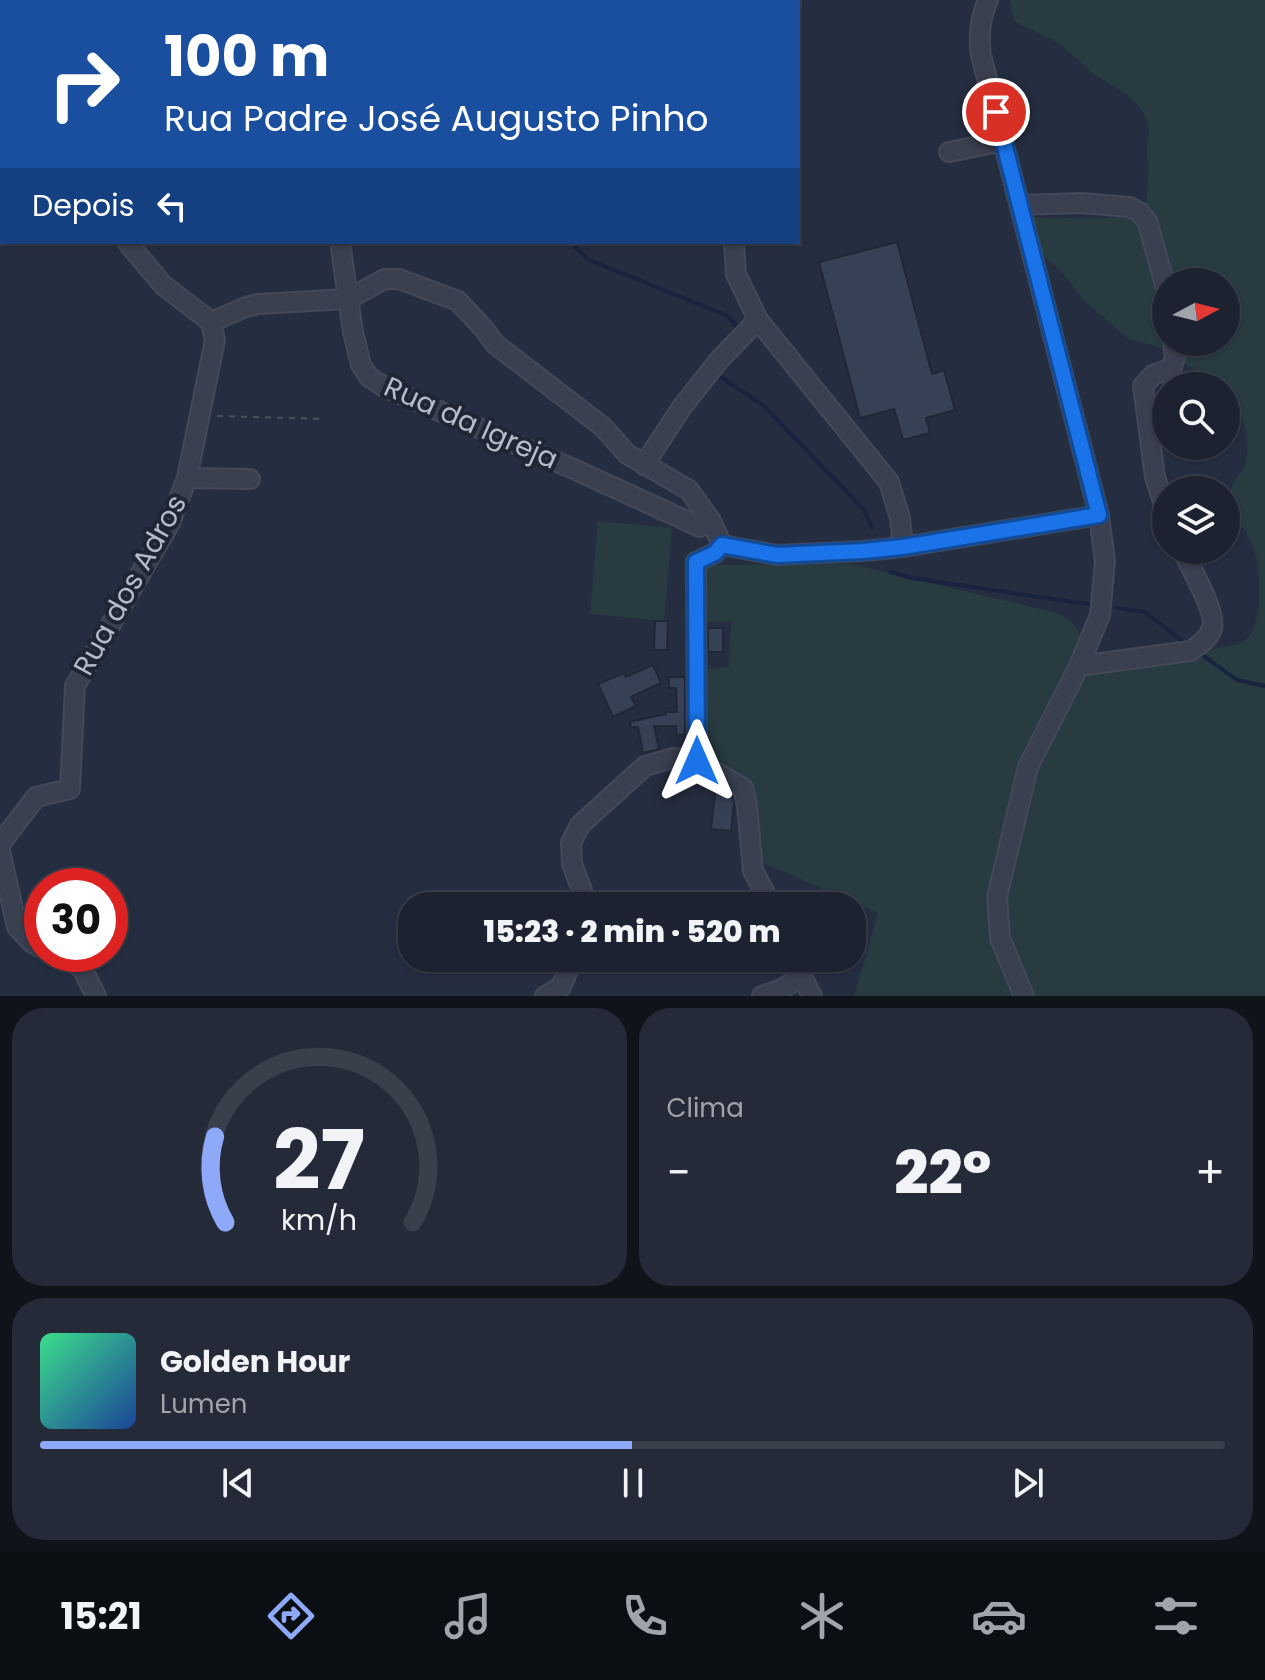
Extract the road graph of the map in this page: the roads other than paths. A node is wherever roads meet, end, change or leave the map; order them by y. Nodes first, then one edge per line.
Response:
1 (988, 0) edge
2 (1003, 141) junction
3 (949, 152) dead end
4 (1020, 205) junction
5 (129, 244) edge
6 (340, 244) edge
7 (734, 244) edge
8 (1160, 268) edge
9 (348, 299) junction
10 (758, 320) junction
11 (211, 322) junction
12 (1175, 356) edge
13 (644, 465) junction
14 (1155, 476) edge
15 (187, 478) junction
16 (250, 479) dead end
17 (1099, 515) junction
18 (700, 527) dead end
19 (722, 545) junction
20 (903, 547) junction
21 (1189, 564) edge
22 (1079, 666) junction
23 (697, 761) junction
24 (0, 847) edge
25 (582, 892) edge
26 (764, 892) edge
27 (24, 934) edge
28 (84, 972) edge
29 (567, 972) edge
30 (796, 972) edge
31 (800, 972) edge
32 (96, 996) edge
33 (545, 996) edge
34 (762, 996) edge
35 (812, 996) edge
36 (1024, 996) edge

1 - 2 street
2 - 3 street
2 - 4 street
4 - 8 street
4 - 17 street
5 - 11 street
6 - 9 street, Rua da Igreja
7 - 10 street
9 - 11 street
9 - 13 street
9 - 18 street, Rua da Igreja
10 - 13 street
10 - 20 street
11 - 15 street, Rua dos Adros
12 - 14 street
13 - 19 street
15 - 16 street
15 - 24 street, Rua dos Adros
17 - 20 street
17 - 22 street
19 - 20 street
19 - 23 street
21 - 22 street
22 - 36 street
23 - 25 street
23 - 26 street
24 - 27 street
28 - 32 street
29 - 33 street
30 - 34 street
31 - 35 street

